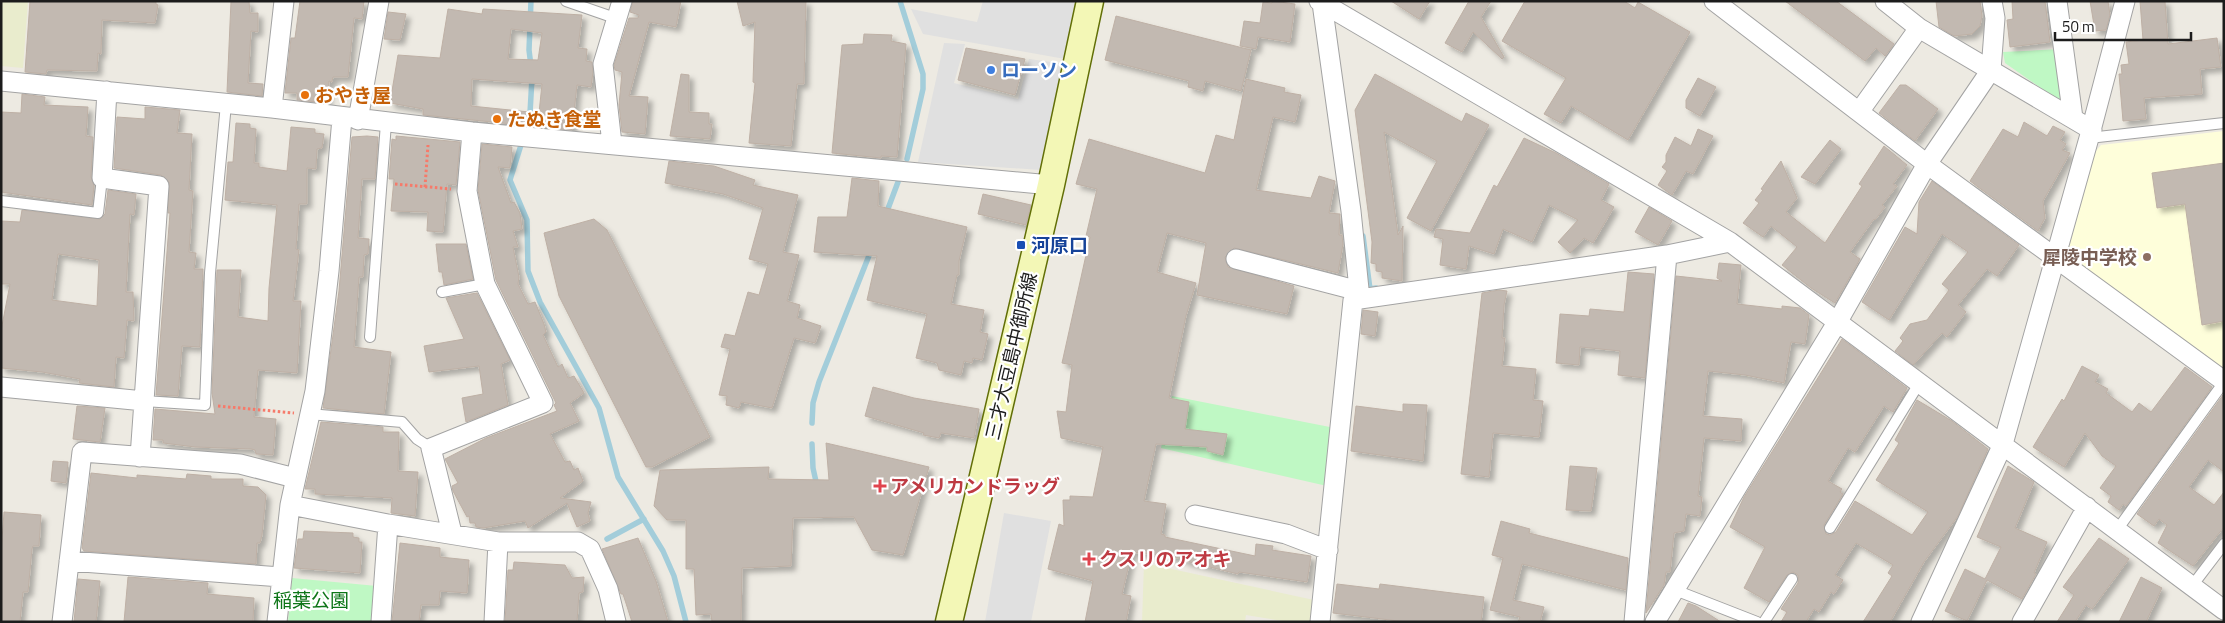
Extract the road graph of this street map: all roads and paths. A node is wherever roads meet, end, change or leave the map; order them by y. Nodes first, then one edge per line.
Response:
1 (284, 1) edge
2 (379, 1) edge
3 (566, 1) edge
4 (1090, 1) edge
5 (1715, 1) edge
6 (1884, 1) edge
7 (1992, 1) edge
8 (2057, 1) edge
9 (2125, 1) edge
10 (1320, 2) edge
11 (619, 9) edge
12 (1919, 28) junction
13 (1991, 70) junction
14 (1, 80) edge
15 (107, 91) junction
16 (226, 104) junction
17 (272, 108) junction
18 (1860, 112) junction
19 (2073, 118) junction
20 (350, 119) junction
21 (2224, 123) edge
22 (386, 124) junction
23 (429, 128) junction
24 (472, 132) junction
25 (2091, 134) junction
26 (612, 144) junction
27 (1927, 164) junction
28 (102, 178) junction
29 (382, 183) junction
30 (1051, 185) junction
31 (425, 187) junction
32 (467, 191) junction
33 (1, 201) edge
34 (1730, 242) junction
35 (1667, 255) junction
36 (1236, 259) dead end
37 (2055, 259) junction
38 (485, 284) junction
39 (442, 292) dead end
40 (1360, 295) junction
41 (1838, 321) junction
42 (370, 337) dead end
43 (1920, 382) junction
44 (2224, 382) edge
45 (1, 387) edge
46 (144, 401) junction
47 (205, 405) junction
48 (309, 414) junction
49 (2003, 444) junction
50 (431, 448) junction
51 (140, 457) junction
52 (295, 478) junction
53 (290, 505) junction
54 (2087, 507) junction
55 (1195, 516) dead end
56 (388, 524) junction
57 (1830, 528) dead end
58 (2117, 530) junction
59 (452, 533) junction
60 (498, 542) junction
61 (2224, 544) edge
62 (1328, 550) junction
63 (69, 562) junction
64 (280, 578) junction
65 (1792, 579) dead end
66 (2192, 586) junction
67 (1675, 590) junction
68 (2224, 610) edge
69 (62, 622) edge
70 (277, 622) edge
71 (381, 622) edge
72 (494, 622) edge
73 (616, 622) edge
74 (949, 622) edge
75 (1320, 622) edge
76 (1634, 622) edge
77 (1655, 622) edge
78 (1757, 622) edge
79 (1764, 622) edge
80 (1921, 622) edge
81 (2022, 622) edge

1 - 17 street
2 - 20 street
3 - 11 lane
4 - 30 main road, 三才大豆島中御所線
5 - 18 street
6 - 12 street
7 - 13 street
8 - 19 street
9 - 25 street
10 - 34 street
10 - 40 street
11 - 26 street
12 - 13 street
12 - 18 street
13 - 19 street
13 - 27 street
14 - 15 street
15 - 16 street
15 - 28 street
16 - 17 street
16 - 47 lane
17 - 20 street
18 - 27 street
19 - 25 street
20 - 22 street
20 - 48 street
21 - 25 lane
22 - 23 street
22 - 29 lane
23 - 24 street
23 - 31 path
24 - 26 street
24 - 32 street
25 - 37 street
26 - 30 street
27 - 37 street
27 - 41 street
28 - 33 lane
28 - 46 street
29 - 31 path
29 - 42 lane
30 - 74 main road, 三才大豆島中御所線
31 - 32 path
32 - 38 street
34 - 35 street
34 - 41 street
35 - 40 street
35 - 76 street
36 - 40 street
37 - 44 street
37 - 49 street
38 - 39 lane
38 - 50 street
40 - 62 street
41 - 43 street
41 - 67 street
43 - 49 street
43 - 57 lane
44 - 58 lane
45 - 46 street
46 - 47 lane
46 - 51 street
47 - 48 path
48 - 50 lane
48 - 52 street
49 - 54 street
49 - 80 street
50 - 59 street
51 - 52 street
51 - 63 street
52 - 53 street
53 - 56 street
53 - 64 street
54 - 58 street
54 - 81 street
55 - 62 street
56 - 59 street
56 - 71 street
58 - 66 street
59 - 60 street
60 - 72 street
60 - 73 street
61 - 66 lane
62 - 75 street
63 - 64 street
63 - 69 street
64 - 70 street
65 - 79 lane
66 - 68 street
67 - 77 street
67 - 78 lane

